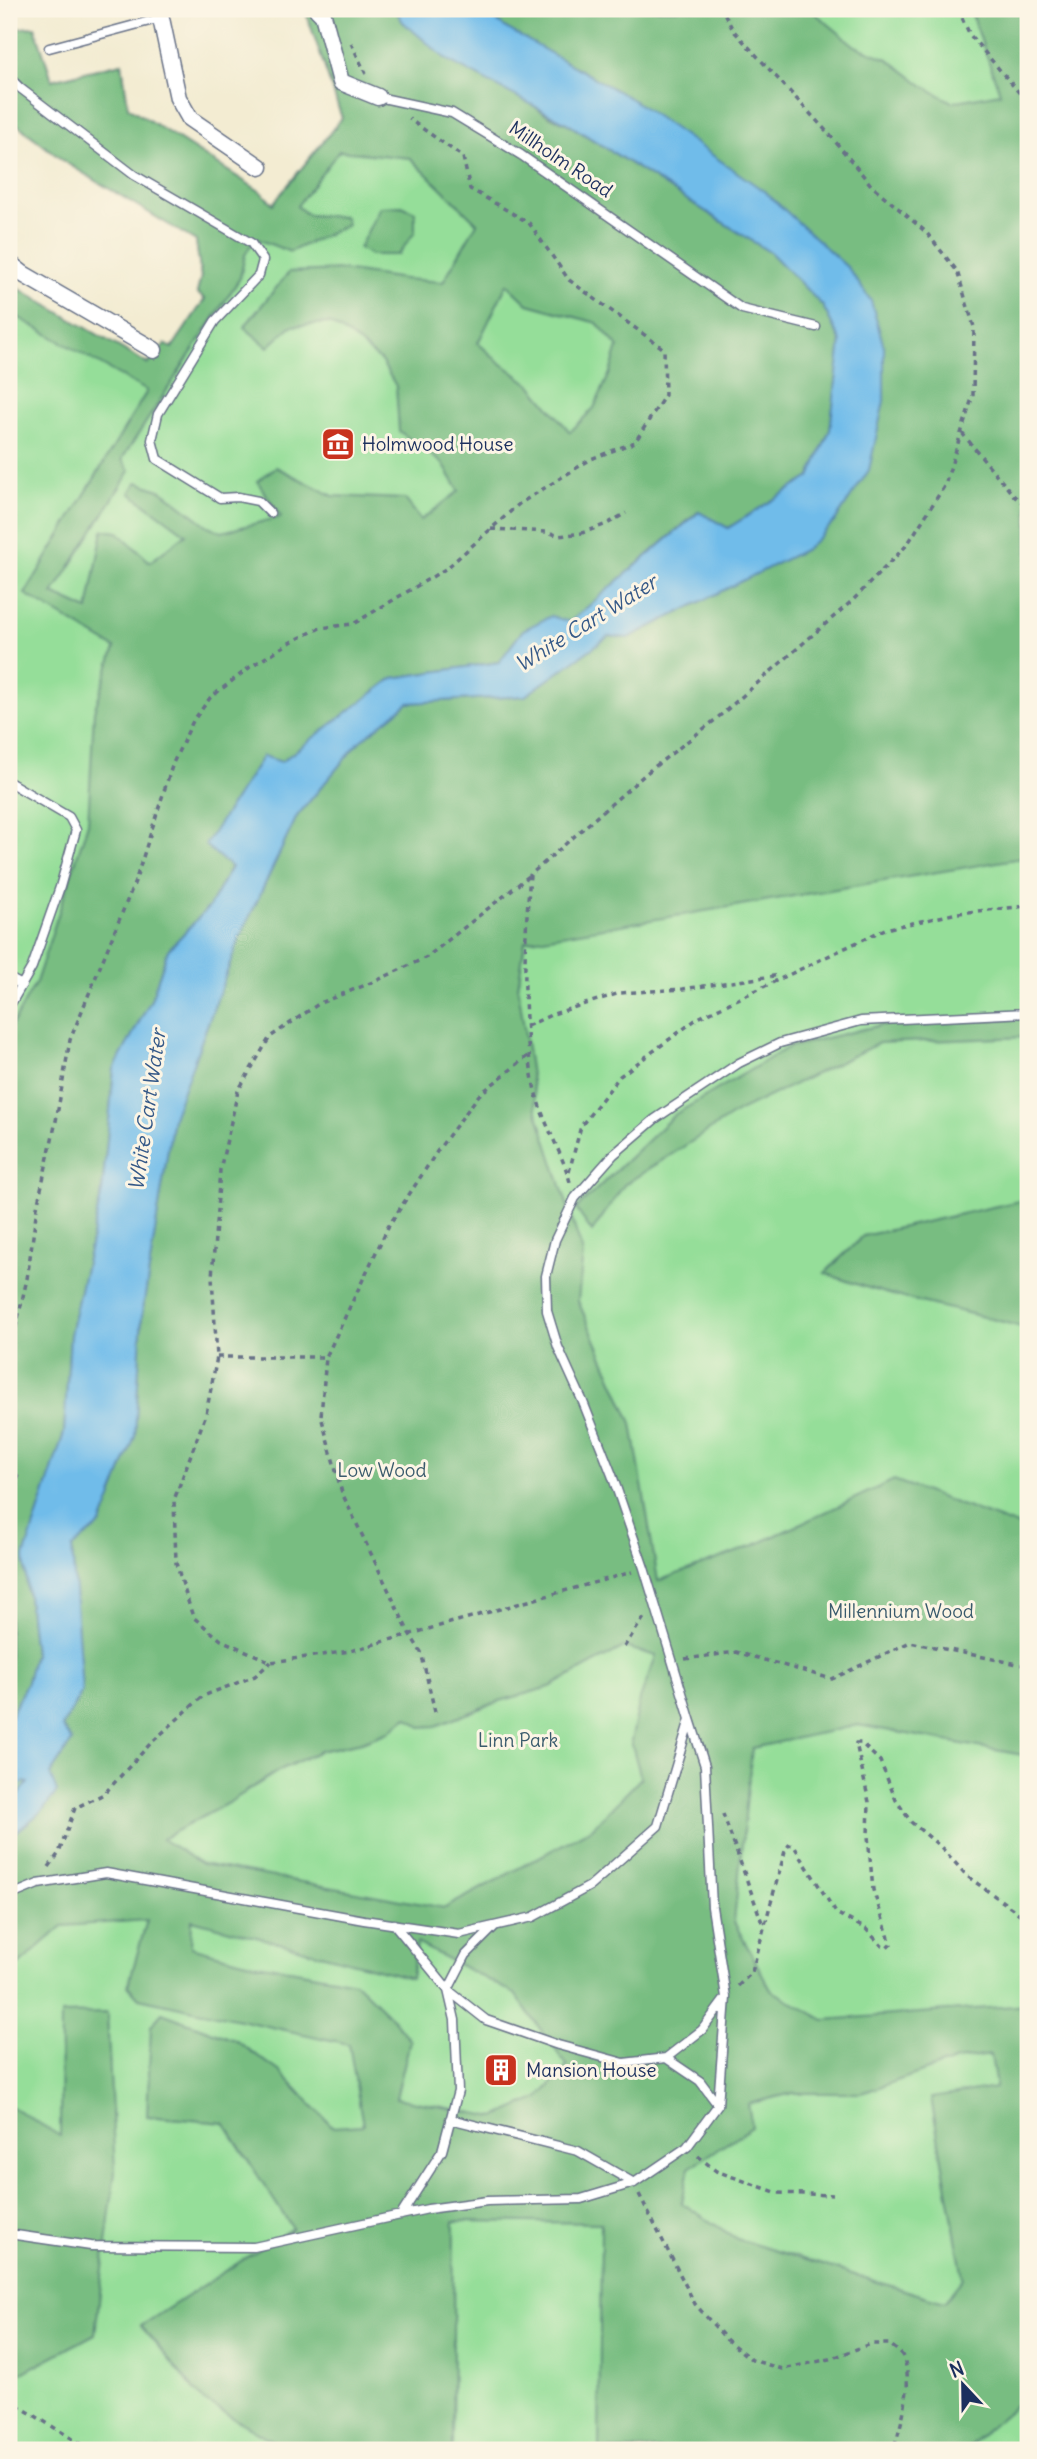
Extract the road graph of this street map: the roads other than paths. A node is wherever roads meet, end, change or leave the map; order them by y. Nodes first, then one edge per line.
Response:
1 (317, 9) edge
2 (160, 13) edge
3 (48, 48) dead end
4 (9, 76) edge
5 (378, 97) joint
6 (260, 167) dead end
7 (9, 263) edge
8 (817, 327) dead end
9 (154, 351) dead end
10 (270, 513) dead end
11 (9, 782) edge
12 (9, 978) edge
13 (22, 985) junction
14 (9, 1007) edge
15 (1028, 1013) edge
16 (690, 1719) junction
17 (9, 1896) edge
18 (394, 1924) junction
19 (495, 1926) junction
20 (449, 1990) junction
21 (726, 1997) junction
22 (666, 2058) junction
23 (718, 2105) junction
24 (450, 2119) junction
25 (634, 2183) junction
26 (401, 2215) junction
27 (9, 2234) edge

1 - 5 street, Millholm Road
2 - 3 lane
2 - 6 street
4 - 10 lane
5 - 8 lane, Millholm Road
7 - 9 street
11 - 13 lane
12 - 13 lane
13 - 14 lane
15 - 16 lane
16 - 19 lane
16 - 21 lane
17 - 18 lane
18 - 19 lane
18 - 20 lane
19 - 20 lane
20 - 22 lane
20 - 24 lane
21 - 22 lane
21 - 23 lane
22 - 23 lane
23 - 25 lane
24 - 25 lane
24 - 26 lane
25 - 26 lane
26 - 27 lane

